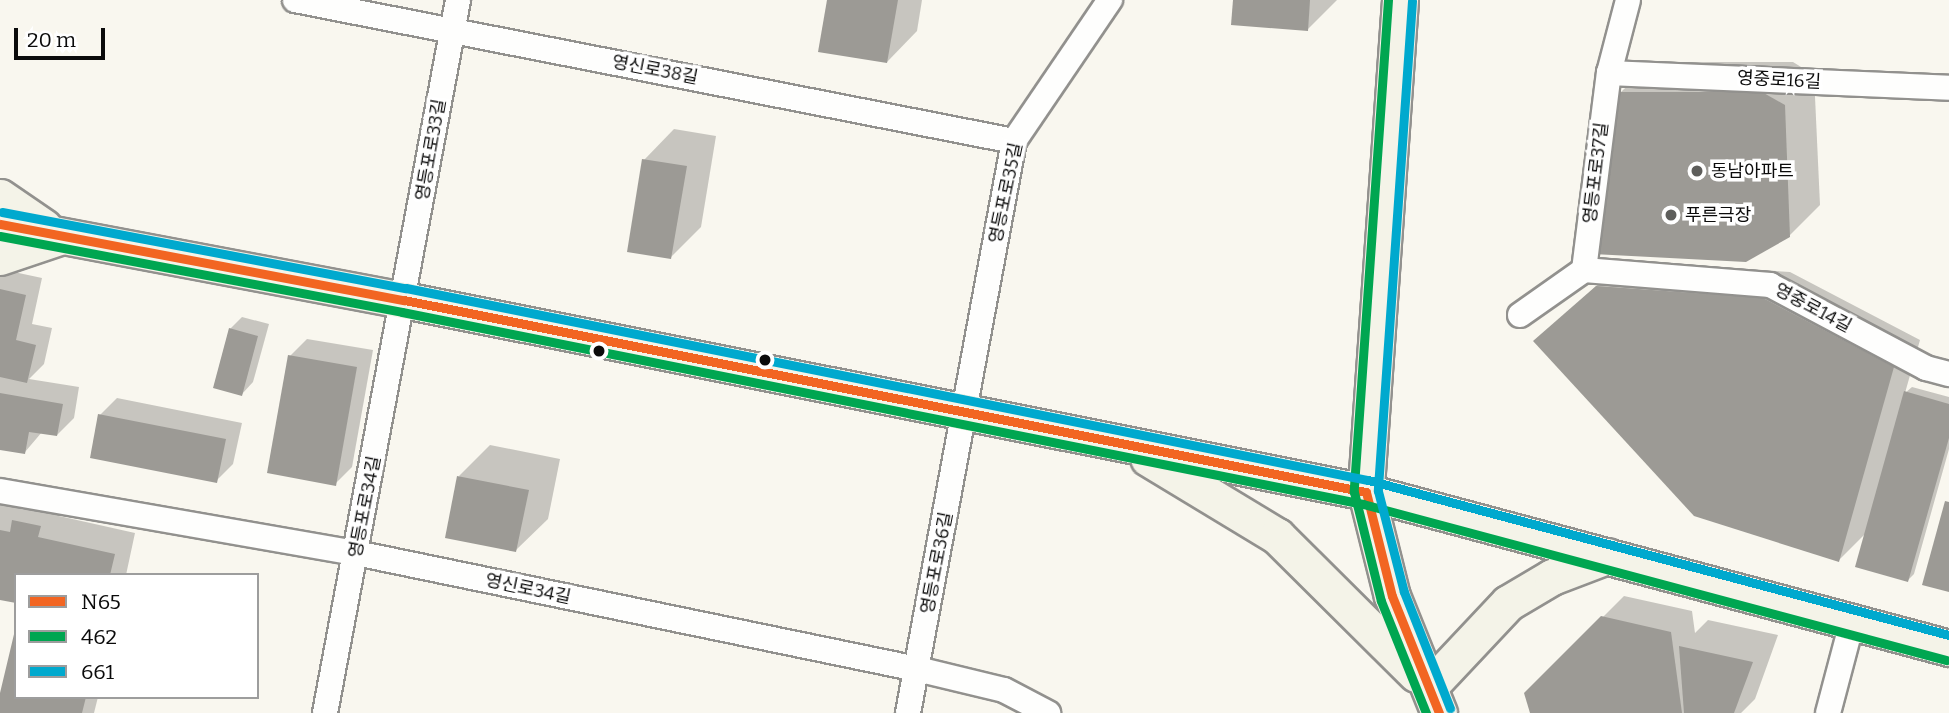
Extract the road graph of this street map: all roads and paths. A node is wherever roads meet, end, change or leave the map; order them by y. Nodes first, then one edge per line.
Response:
1 (295, 0) edge
2 (458, 0) edge
3 (1110, 0) edge
4 (1400, 0) edge
5 (1628, 0) edge
6 (453, 30) junction
7 (1609, 73) junction
8 (1949, 88) edge
9 (1014, 141) junction
10 (0, 197) edge
11 (0, 224) edge
12 (59, 237) junction
13 (0, 257) edge
14 (1584, 270) junction
15 (404, 300) junction
16 (1520, 315) dead end
17 (1949, 374) edge
18 (965, 412) junction
19 (1130, 446) junction
20 (0, 491) edge
21 (1366, 492) junction
22 (356, 553) junction
23 (1607, 556) junction
24 (1852, 622) junction
25 (1949, 648) edge
26 (917, 669) junction
27 (1434, 700) edge
28 (325, 713) edge
29 (908, 713) edge
30 (1048, 713) edge
31 (1828, 713) edge

1 - 6 street, 영신로38길
2 - 6 street, 영등포로33길
3 - 9 street, 영등포로35길
4 - 21 main road
5 - 7 street, 영등포로37길
6 - 9 street, 영신로38길
6 - 15 street, 영등포로33길
7 - 8 street, 영중로16길
7 - 14 street, 영등포로37길
9 - 18 street, 영등포로35길
10 - 12 main road
11 - 12 main road
12 - 13 main road
12 - 15 main road
14 - 16 street
14 - 17 street, 영중로14길
15 - 18 main road
15 - 22 street, 영등포로34길
18 - 19 main road
18 - 26 street, 영등포로36길
19 - 21 main road
19 - 27 main road
20 - 22 street, 영신로34길
21 - 23 main road
21 - 27 main road
22 - 26 street, 영신로34길
22 - 28 street, 영등포로34길
23 - 24 main road
23 - 27 main road
24 - 25 main road
24 - 31 street
26 - 29 street, 영등포로36길
26 - 30 street, 영신로34길

